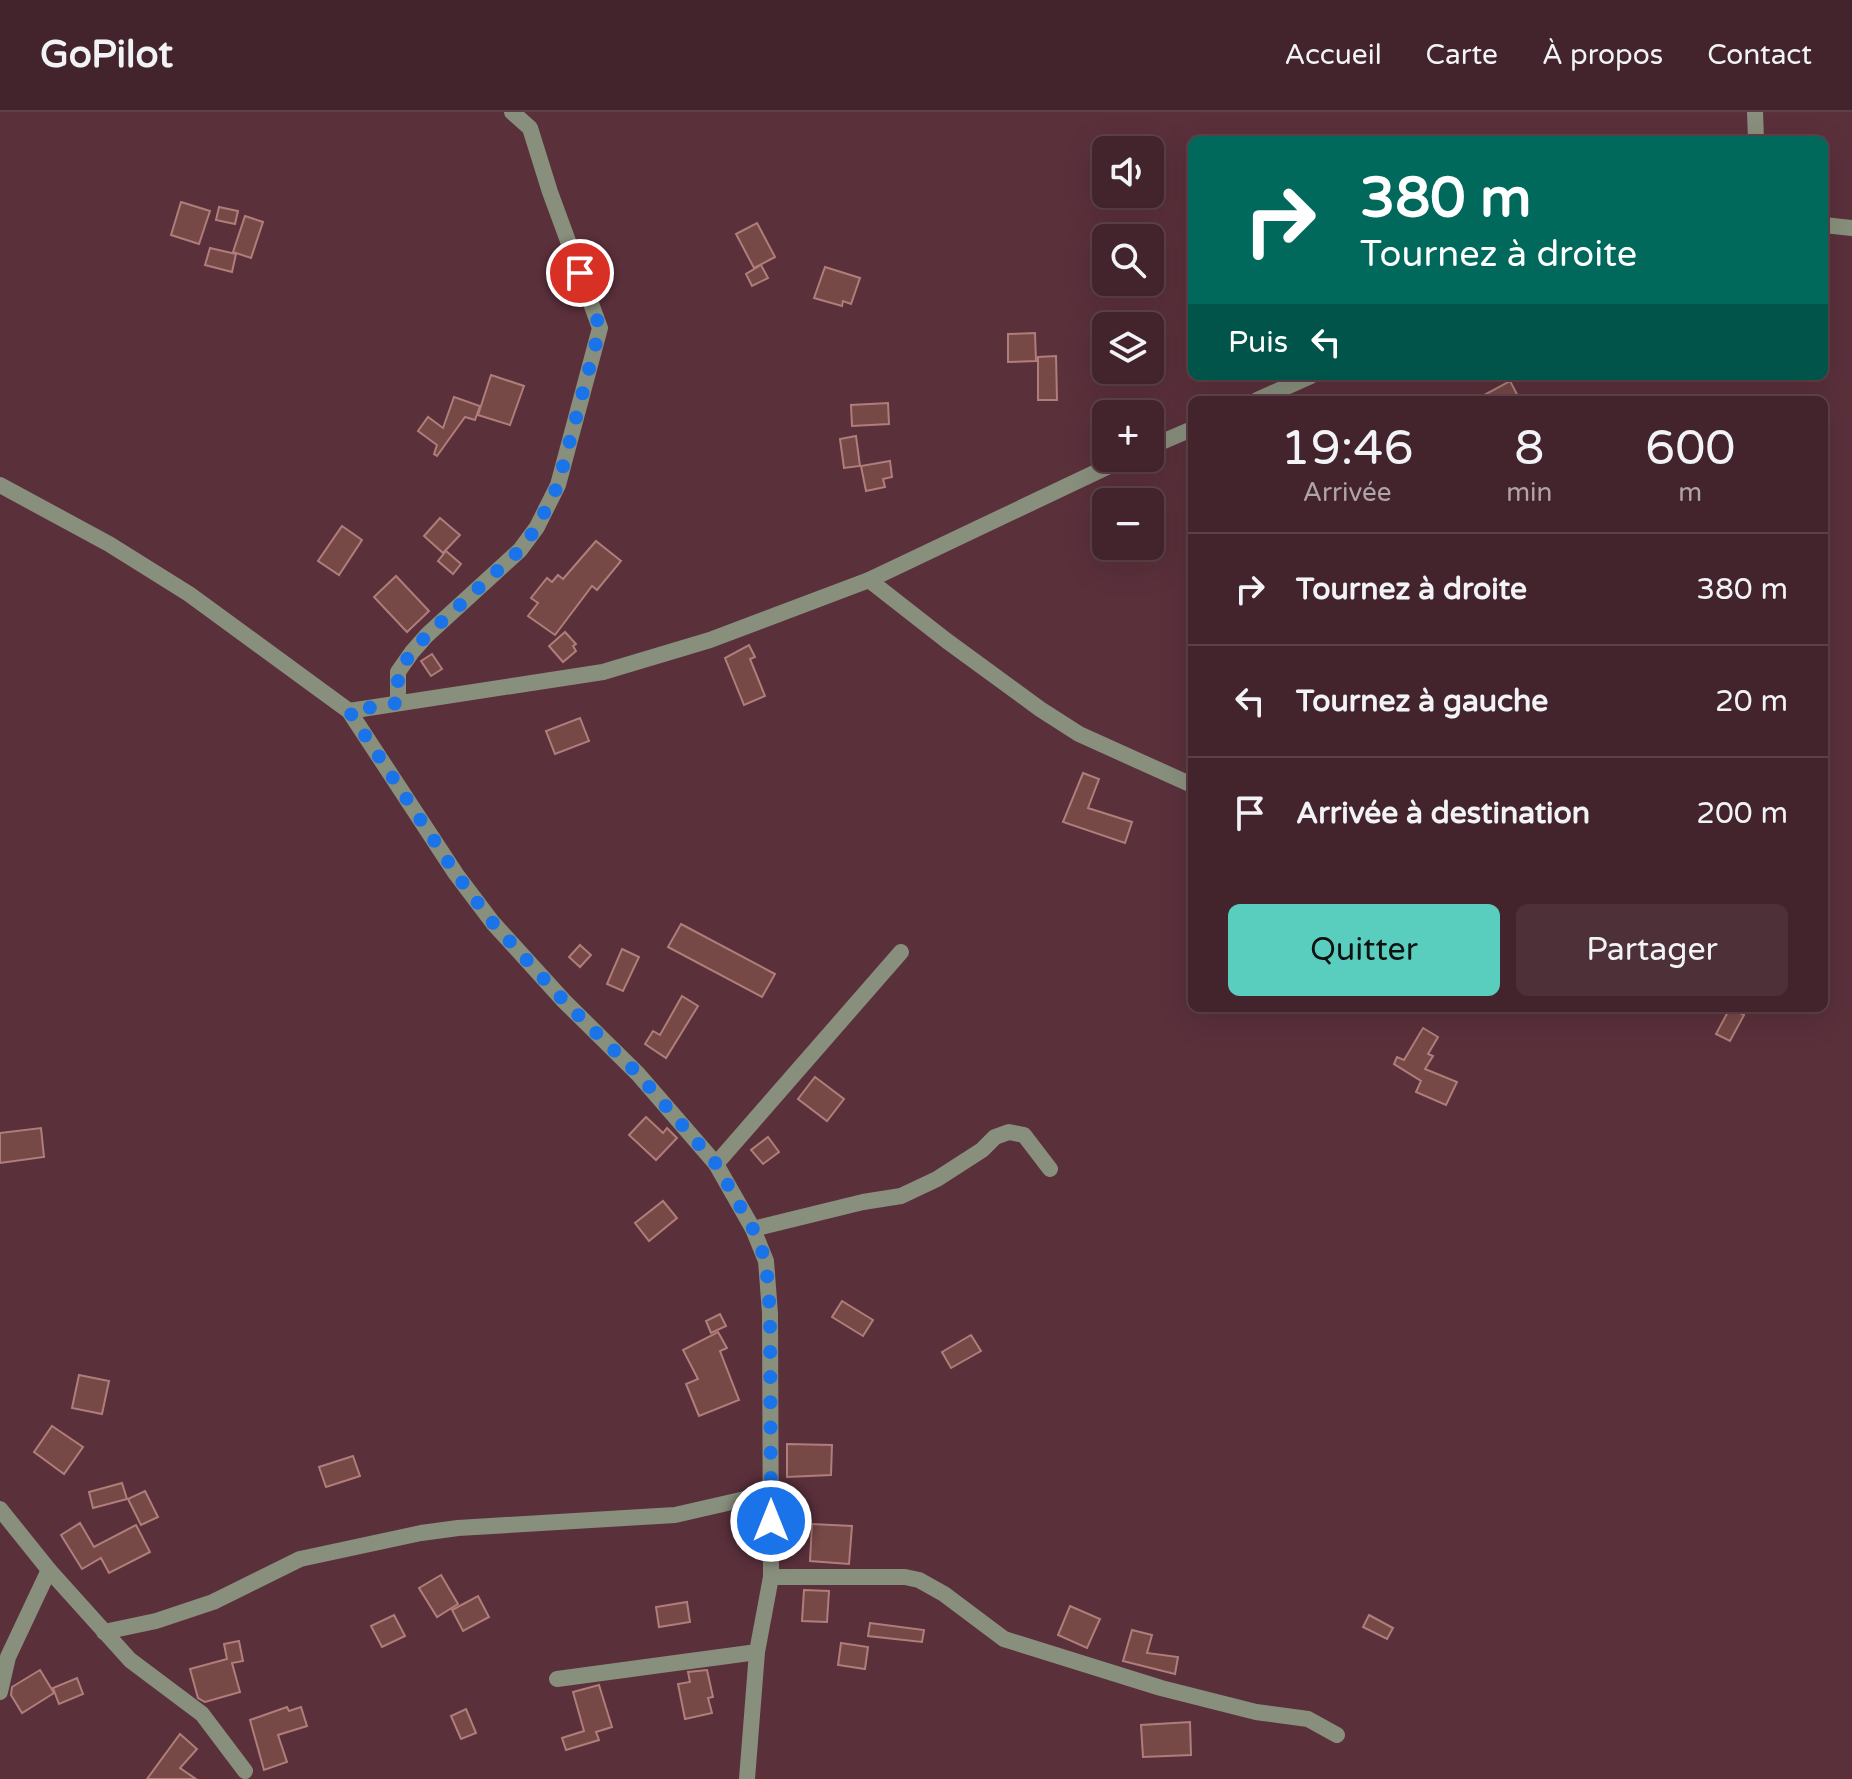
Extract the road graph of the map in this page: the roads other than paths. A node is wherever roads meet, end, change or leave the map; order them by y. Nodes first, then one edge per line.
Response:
1 (512, 112) edge
2 (1755, 112) edge
3 (1756, 136) edge
4 (1828, 225) edge
5 (1852, 228) edge
6 (1302, 380) edge
7 (1266, 396) edge
8 (1188, 431) edge
9 (1164, 441) edge
10 (1097, 472) edge
11 (0, 485) edge
12 (869, 580) junction
13 (398, 703) junction
14 (349, 711) junction
15 (1188, 783) edge
16 (901, 952) dead end
17 (716, 1164) junction
18 (1050, 1169) dead end
19 (753, 1229) junction
20 (771, 1493) junction
21 (0, 1509) edge
22 (49, 1570) junction
23 (771, 1577) junction
24 (104, 1632) junction
25 (757, 1652) junction
26 (557, 1679) dead end
27 (0, 1692) edge
28 (1337, 1735) dead end
29 (245, 1771) dead end
30 (747, 1779) edge

1 - 13 street
2 - 3 street
4 - 5 street
6 - 7 street
8 - 9 street
10 - 12 street
11 - 14 street
12 - 13 street
12 - 15 street
13 - 14 street
14 - 17 street
16 - 17 street
17 - 19 street
18 - 19 street
19 - 20 street
20 - 23 street
20 - 24 street
21 - 22 street
22 - 24 street
22 - 27 street
23 - 25 street
23 - 28 street
24 - 29 street
25 - 26 street
25 - 30 street

